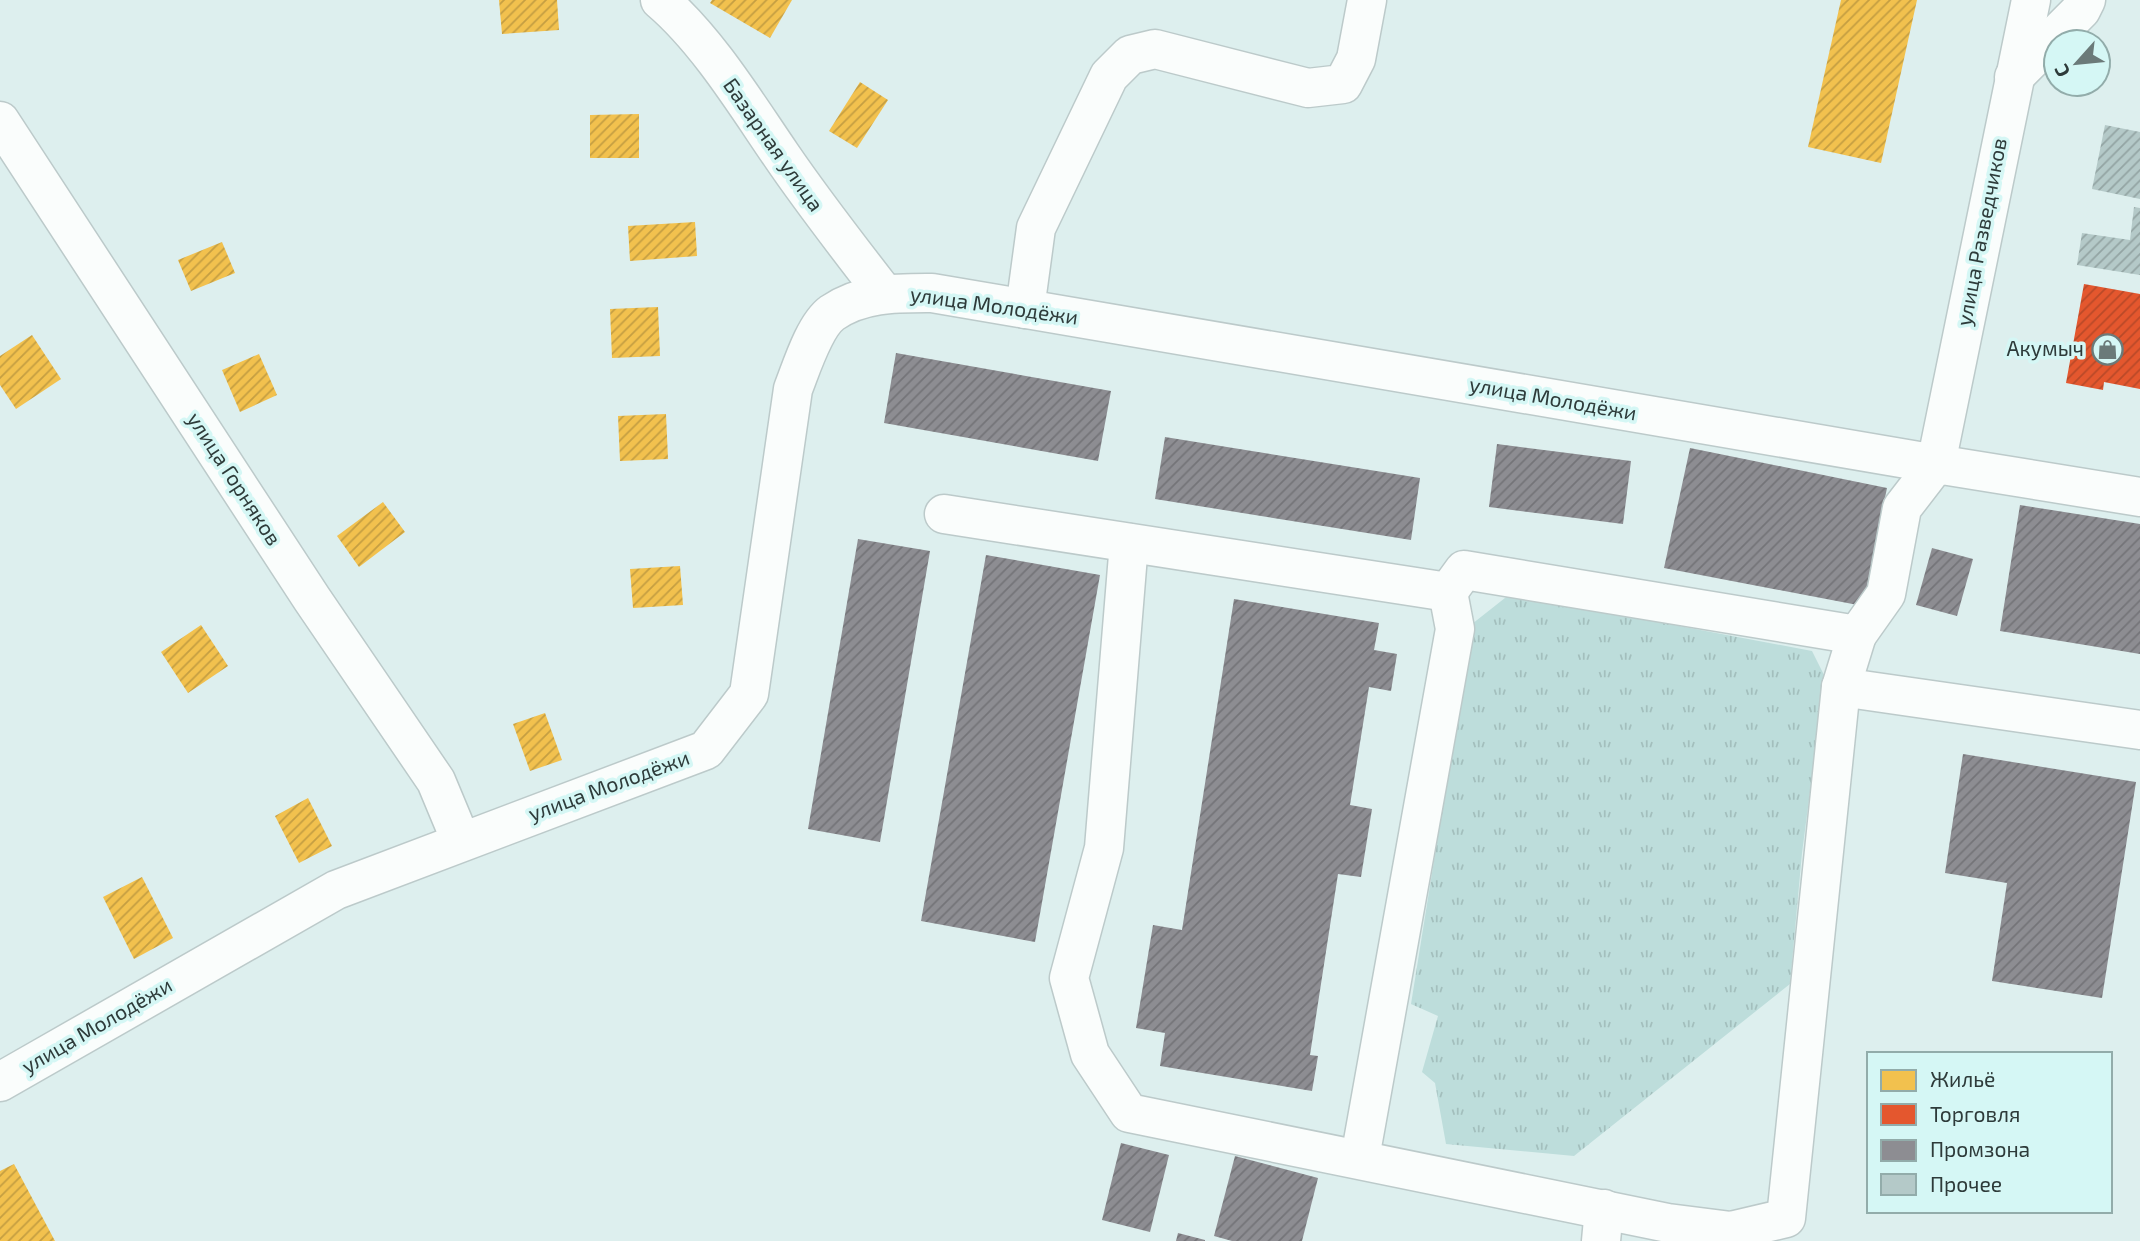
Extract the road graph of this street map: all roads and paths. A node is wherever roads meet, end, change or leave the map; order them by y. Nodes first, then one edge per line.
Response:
1 (660, 0) edge
2 (1367, 0) edge
3 (2031, 0) edge
4 (2086, 0) edge
5 (2014, 77) junction
6 (0, 121) edge
7 (883, 292) junction
8 (1025, 309) junction
9 (1936, 464) junction
10 (2140, 497) edge
11 (944, 514) dead end
12 (1129, 543) junction
13 (1448, 592) junction
14 (1857, 635) junction
15 (1841, 687) junction
16 (2140, 730) edge
17 (461, 841) junction
18 (0, 1082) edge
19 (1360, 1158) junction
20 (1602, 1225) edge

1 - 7 main road, Базарная улица
2 - 8 main road
3 - 5 main road, улица Разведчиков
4 - 5 main road
5 - 9 main road, улица Разведчиков
6 - 17 main road, улица Горняков
7 - 8 main road, улица Молодёжи
7 - 17 main road, улица Молодёжи
8 - 9 main road, улица Молодёжи
9 - 10 main road, улица Молодёжи
9 - 14 main road
11 - 12 main road
12 - 13 main road
12 - 19 main road
13 - 14 main road
13 - 19 main road
14 - 15 main road
15 - 16 main road
15 - 20 main road
17 - 18 main road, улица Молодёжи
19 - 20 main road

